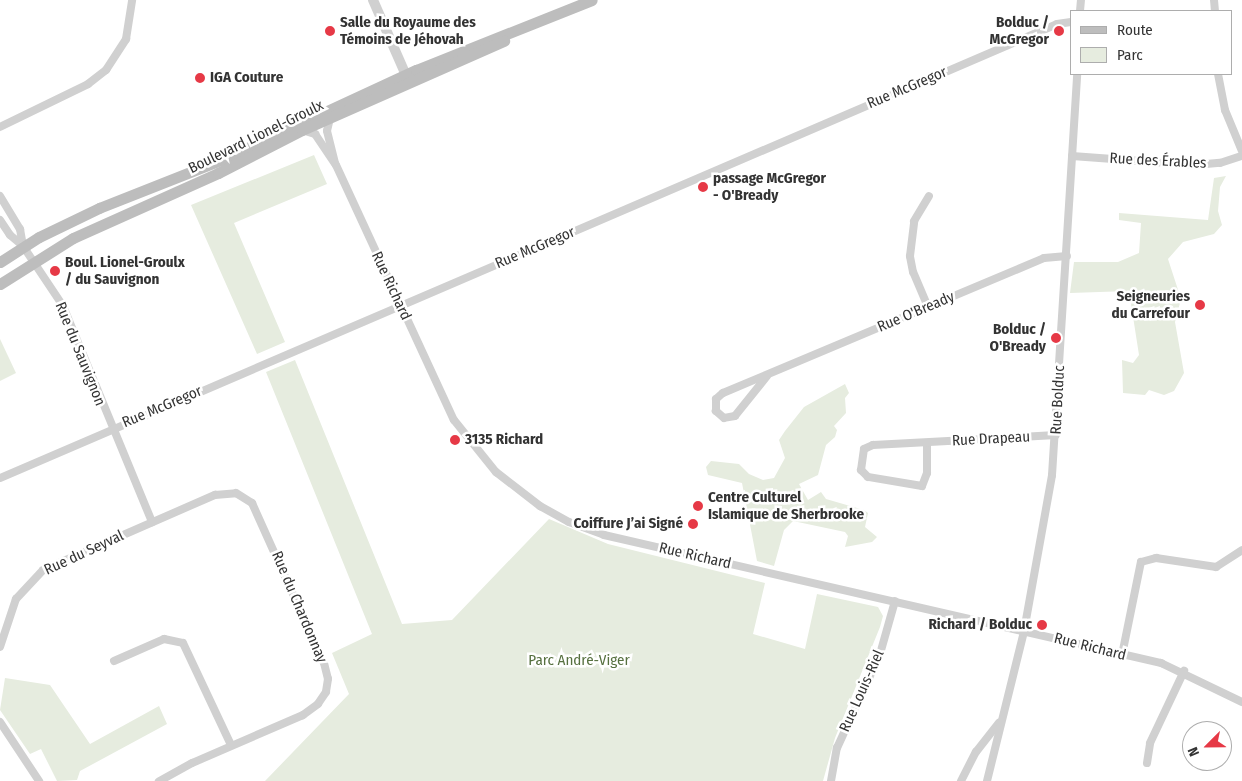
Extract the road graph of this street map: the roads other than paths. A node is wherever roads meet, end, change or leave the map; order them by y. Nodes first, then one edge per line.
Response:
1 (132, 0) edge
2 (373, 0) edge
3 (592, 0) edge
4 (1070, 22) edge
5 (1077, 75) edge
6 (1218, 75) edge
7 (408, 79) junction
8 (330, 118) junction
9 (9, 120) junction
10 (0, 122) edge
11 (0, 127) edge
12 (302, 130) junction
13 (1242, 151) edge
14 (1072, 156) junction
15 (1242, 156) edge
16 (336, 165) junction
17 (0, 196) edge
18 (930, 196) dead end
19 (0, 220) edge
20 (23, 246) junction
21 (1067, 256) junction
22 (33, 260) junction
23 (0, 262) edge
24 (0, 284) edge
25 (400, 306) junction
26 (928, 307) junction
27 (767, 376) junction
28 (112, 429) junction
29 (1056, 435) junction
30 (926, 443) junction
31 (0, 478) edge
32 (152, 522) junction
33 (1242, 550) edge
34 (895, 601) junction
35 (1024, 631) junction
36 (0, 646) edge
37 (1122, 655) junction
38 (114, 661) dead end
39 (1184, 671) junction
40 (1242, 702) edge
41 (1001, 721) junction
42 (0, 722) edge
43 (230, 745) junction
44 (1147, 763) dead end
45 (39, 781) edge
46 (159, 781) edge
47 (831, 781) edge
48 (961, 781) edge
49 (987, 781) edge

1 - 9 street
2 - 7 street
3 - 7 main road, Boulevard Lionel-Groulx
4 - 25 street, Rue McGregor
5 - 14 street, Rue Bolduc
6 - 13 street
7 - 8 main road, Boulevard Lionel-Groulx
7 - 20 main road, Boulevard Lionel-Groulx
8 - 12 main road, Boulevard Lionel-Groulx
8 - 16 street, Rue Richard
9 - 10 street
9 - 11 street
12 - 16 street, Rue Richard
12 - 22 main road, Boulevard Lionel-Groulx
14 - 15 street, Rue des Érables
14 - 21 street, Rue Bolduc
16 - 25 street, Rue Richard
17 - 20 street
18 - 26 street
19 - 20 street
20 - 22 street, Rue du Sauvignon
20 - 23 main road, Boulevard Lionel-Groulx
21 - 26 street, Rue O'Bready
21 - 29 street, Rue Bolduc
22 - 24 main road, Boulevard Lionel-Groulx
22 - 28 street, Rue du Sauvignon
25 - 28 street, Rue McGregor
25 - 34 street, Rue Richard
26 - 27 street, Rue O'Bready
27 - 27 street, Rue O'Bready
28 - 31 street, Rue McGregor
28 - 32 street, Rue du Sauvignon
29 - 30 street, Rue Drapeau
29 - 35 street, Rue Bolduc
30 - 30 street, Rue Drapeau
32 - 36 street, Rue du Seyval
32 - 43 street, Rue du Chardonnay
33 - 37 street
34 - 35 street, Rue Richard
34 - 47 street, Rue Louis-Riel
35 - 37 street, Rue Richard
35 - 41 street, Rue Bolduc
37 - 39 street, Rue Richard
38 - 43 street
39 - 40 street, Rue Richard
39 - 44 street
41 - 48 street, Rue Bolduc
41 - 49 street, Rue Bolduc
42 - 45 street
43 - 46 street, Rue du Chardonnay

